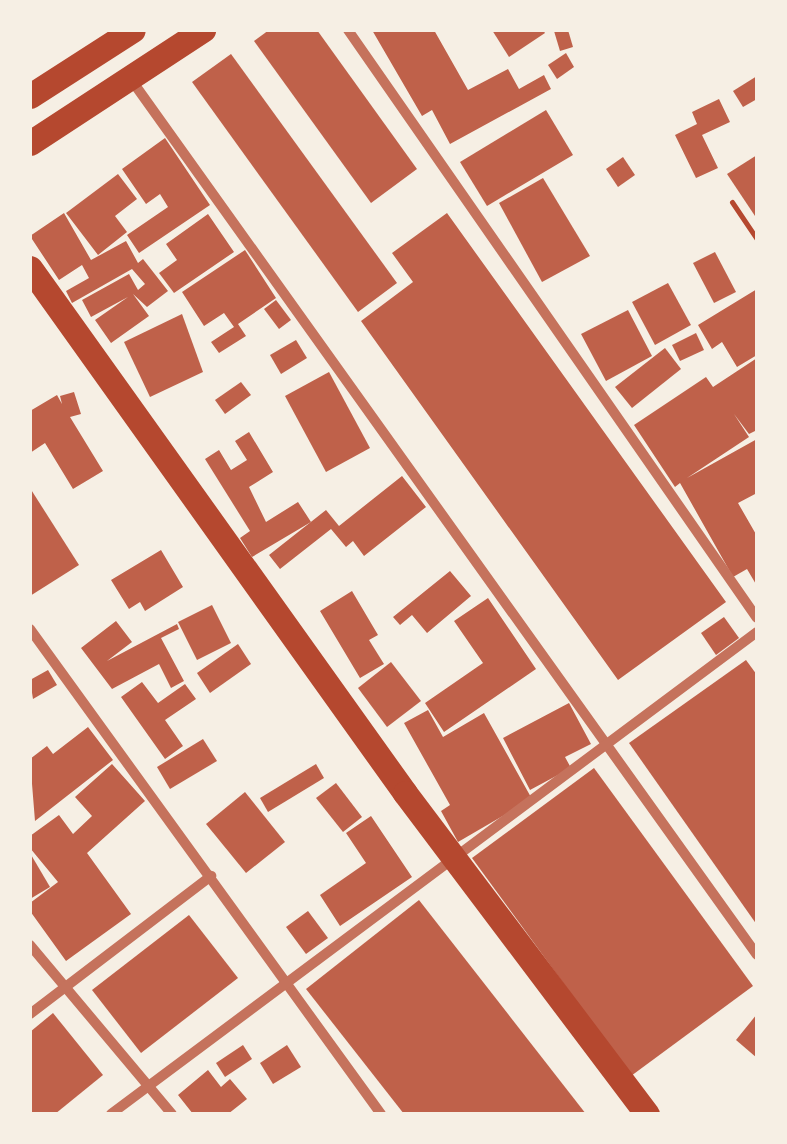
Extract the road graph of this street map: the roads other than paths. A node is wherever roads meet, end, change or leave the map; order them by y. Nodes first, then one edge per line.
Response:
1 (133, 30) edge
2 (203, 30) edge
3 (348, 30) edge
4 (129, 77) junction
5 (30, 96) edge
6 (30, 142) edge
7 (30, 268) edge
8 (757, 618) edge
9 (30, 628) edge
10 (757, 632) edge
11 (609, 748) junction
12 (454, 856) junction
13 (211, 876) junction
14 (30, 945) edge
15 (757, 955) edge
16 (284, 988) junction
17 (65, 990) junction
18 (30, 1014) edge
19 (149, 1084) junction
20 (111, 1114) edge
21 (172, 1114) edge
22 (381, 1114) edge
23 (648, 1114) edge

1 - 5 main road
2 - 4 main road
3 - 8 street
4 - 6 main road
4 - 11 street
7 - 12 main road
9 - 13 street
10 - 11 street
11 - 12 street
11 - 15 street
12 - 16 street
12 - 23 main road
13 - 16 street
13 - 17 street
14 - 17 street
16 - 19 street
16 - 22 street
17 - 18 street
17 - 19 street
19 - 20 street
19 - 21 street

